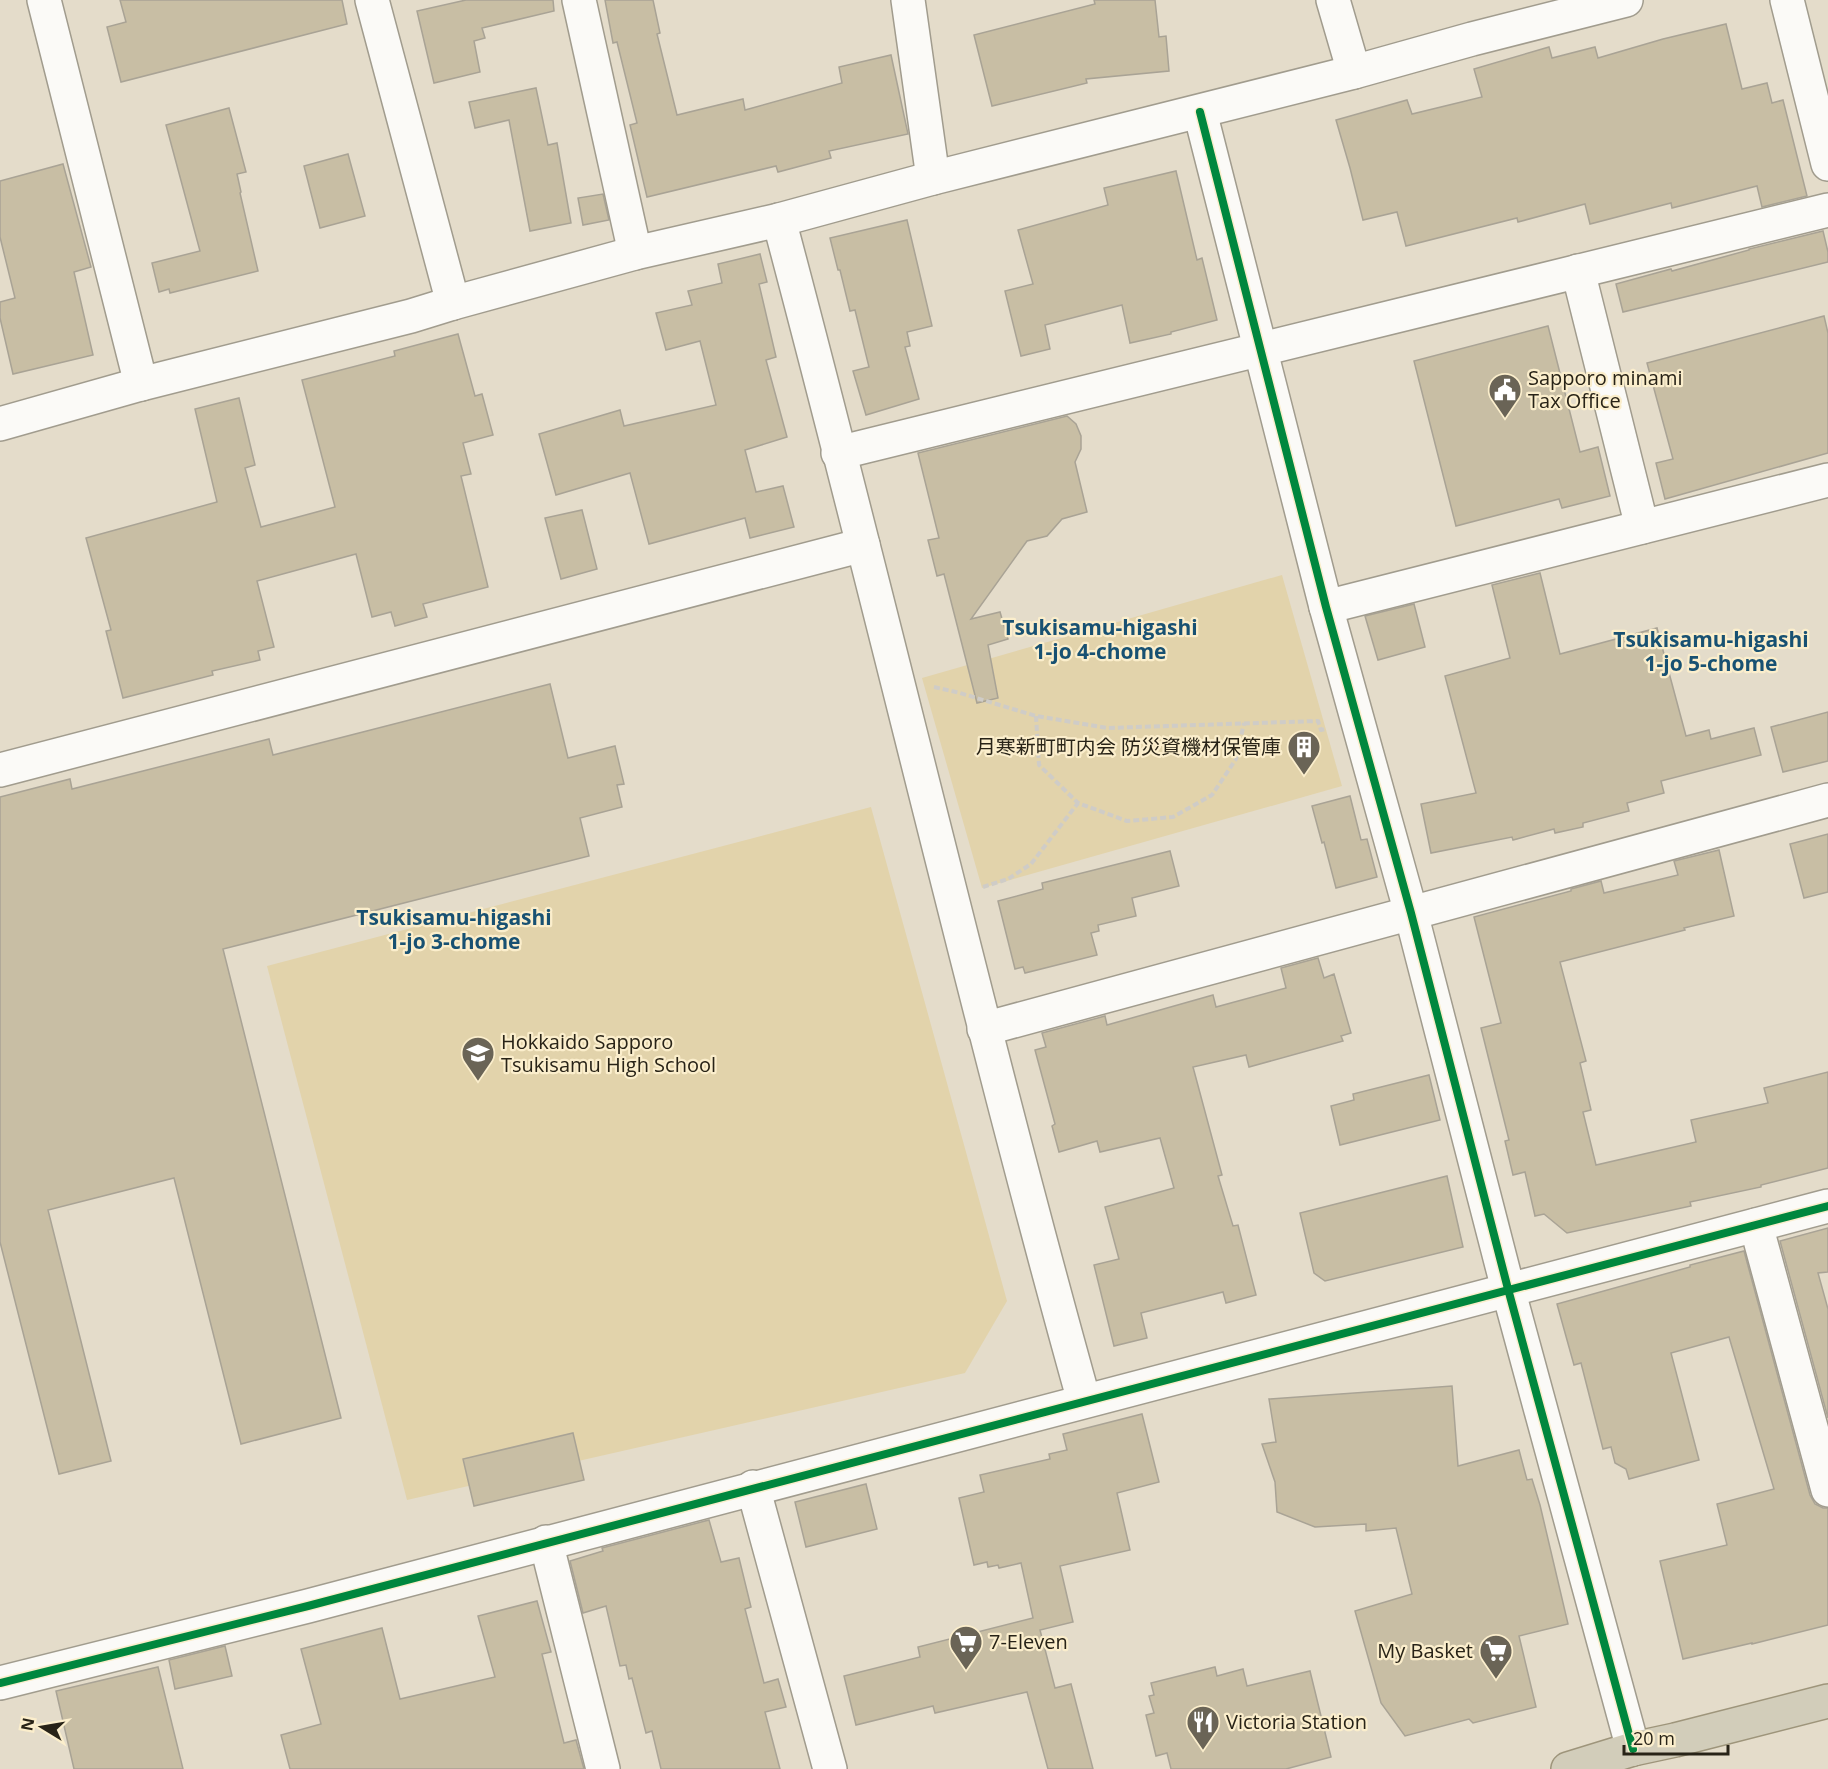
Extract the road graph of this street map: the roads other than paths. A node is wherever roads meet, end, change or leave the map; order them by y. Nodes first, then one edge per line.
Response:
1 (44, 0) edge
2 (372, 0) edge
3 (579, 0) edge
4 (908, 0) edge
5 (1333, 0) edge
6 (1626, 0) edge
7 (1787, 0) edge
8 (1354, 72) junction
9 (1200, 112) junction
10 (1828, 164) edge
11 (933, 178) junction
12 (1828, 210) edge
13 (778, 220) junction
14 (634, 253) junction
15 (1578, 271) junction
16 (453, 303) junction
17 (1260, 350) junction
18 (141, 384) junction
19 (0, 424) edge
20 (838, 453) junction
21 (1828, 480) edge
22 (1642, 527) junction
23 (863, 545) junction
24 (1326, 607) junction
25 (0, 770) edge
26 (1828, 800) edge
27 (1411, 913) junction
28 (984, 1029) junction
29 (1828, 1206) edge
30 (1756, 1225) junction
31 (1508, 1289) junction
32 (1084, 1401) junction
33 (753, 1487) junction
34 (1828, 1490) edge
35 (546, 1542) junction
36 (0, 1683) edge
37 (1828, 1701) edge
38 (1633, 1749) junction
39 (1579, 1768) edge
40 (603, 1769) edge
41 (830, 1769) edge

1 - 18 street
2 - 16 street
3 - 14 street
4 - 11 street
5 - 8 street
6 - 8 street
7 - 10 street
8 - 9 street
9 - 11 street
9 - 17 street
11 - 13 street
12 - 15 street
13 - 14 street
13 - 20 street
14 - 16 street
15 - 17 street
15 - 22 street
16 - 18 street
17 - 20 street
17 - 24 street
18 - 19 street
20 - 23 street
21 - 22 street
22 - 24 street
23 - 25 street
23 - 28 street
24 - 27 street
26 - 27 street
27 - 28 street
27 - 31 street
28 - 32 street
29 - 30 street
30 - 31 street
30 - 34 street
31 - 32 street
31 - 38 street
32 - 33 street
33 - 35 street
33 - 41 street
35 - 36 street
35 - 40 street
37 - 38 highway
38 - 39 highway

